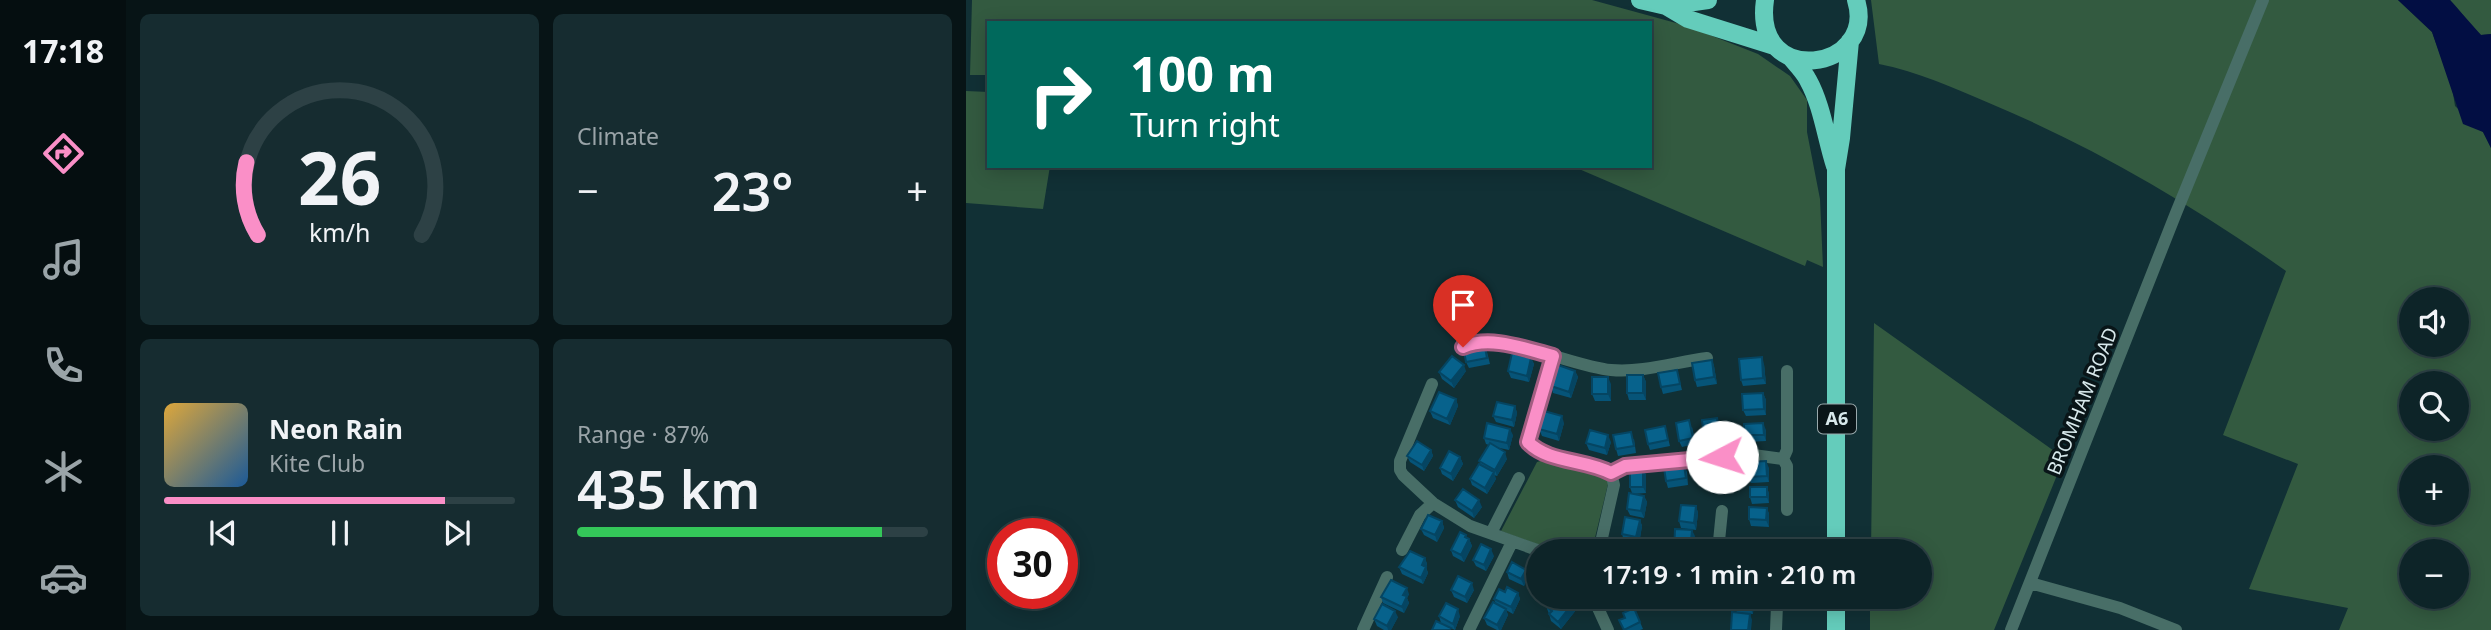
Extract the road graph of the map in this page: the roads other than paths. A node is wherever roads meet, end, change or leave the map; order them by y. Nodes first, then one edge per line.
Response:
1 (1640, 0) edge
2 (1708, 0) edge
3 (1765, 0) edge
4 (1856, 0) edge
5 (2263, 0) edge
6 (1666, 6) junction
7 (1850, 41) junction
8 (1774, 46) junction
9 (1791, 58) junction
10 (1836, 169) junction
11 (1463, 347) edge
12 (1553, 356) junction
13 (1707, 358) edge
14 (1787, 371) dead end
15 (1432, 384) dead end
16 (1783, 459) junction
17 (1611, 473) junction
18 (1519, 478) dead end
19 (1433, 503) junction
20 (1787, 510) dead end
21 (1722, 511) dead end
22 (1491, 533) junction
23 (1602, 539) edge
24 (1719, 539) edge
25 (1836, 539) edge
26 (1512, 542) junction
27 (1526, 547) edge
28 (1402, 550) dead end
29 (1387, 577) dead end
30 (2030, 583) junction
31 (1598, 609) edge
32 (1777, 609) edge
33 (1836, 609) edge
34 (1363, 630) edge
35 (1469, 630) edge
36 (1608, 630) edge
37 (1776, 630) edge
38 (1836, 630) edge
39 (2011, 630) edge
40 (2176, 630) edge

1 - 6 highway
2 - 6 highway
3 - 8 highway
4 - 7 highway
5 - 30 street, BROMHAM ROAD
6 - 8 highway
7 - 9 highway
7 - 10 highway, A6
8 - 9 highway
9 - 10 highway, A6
10 - 25 highway, A6
11 - 12 street
12 - 13 street
12 - 17 street
14 - 16 street
15 - 19 street
16 - 17 street
16 - 20 street
17 - 23 street
18 - 22 street
19 - 22 street
19 - 28 street
21 - 24 street
22 - 26 street
26 - 27 street
26 - 35 street
29 - 34 street
30 - 39 street, BROMHAM ROAD
30 - 40 street
31 - 36 street
32 - 37 street
33 - 38 highway

